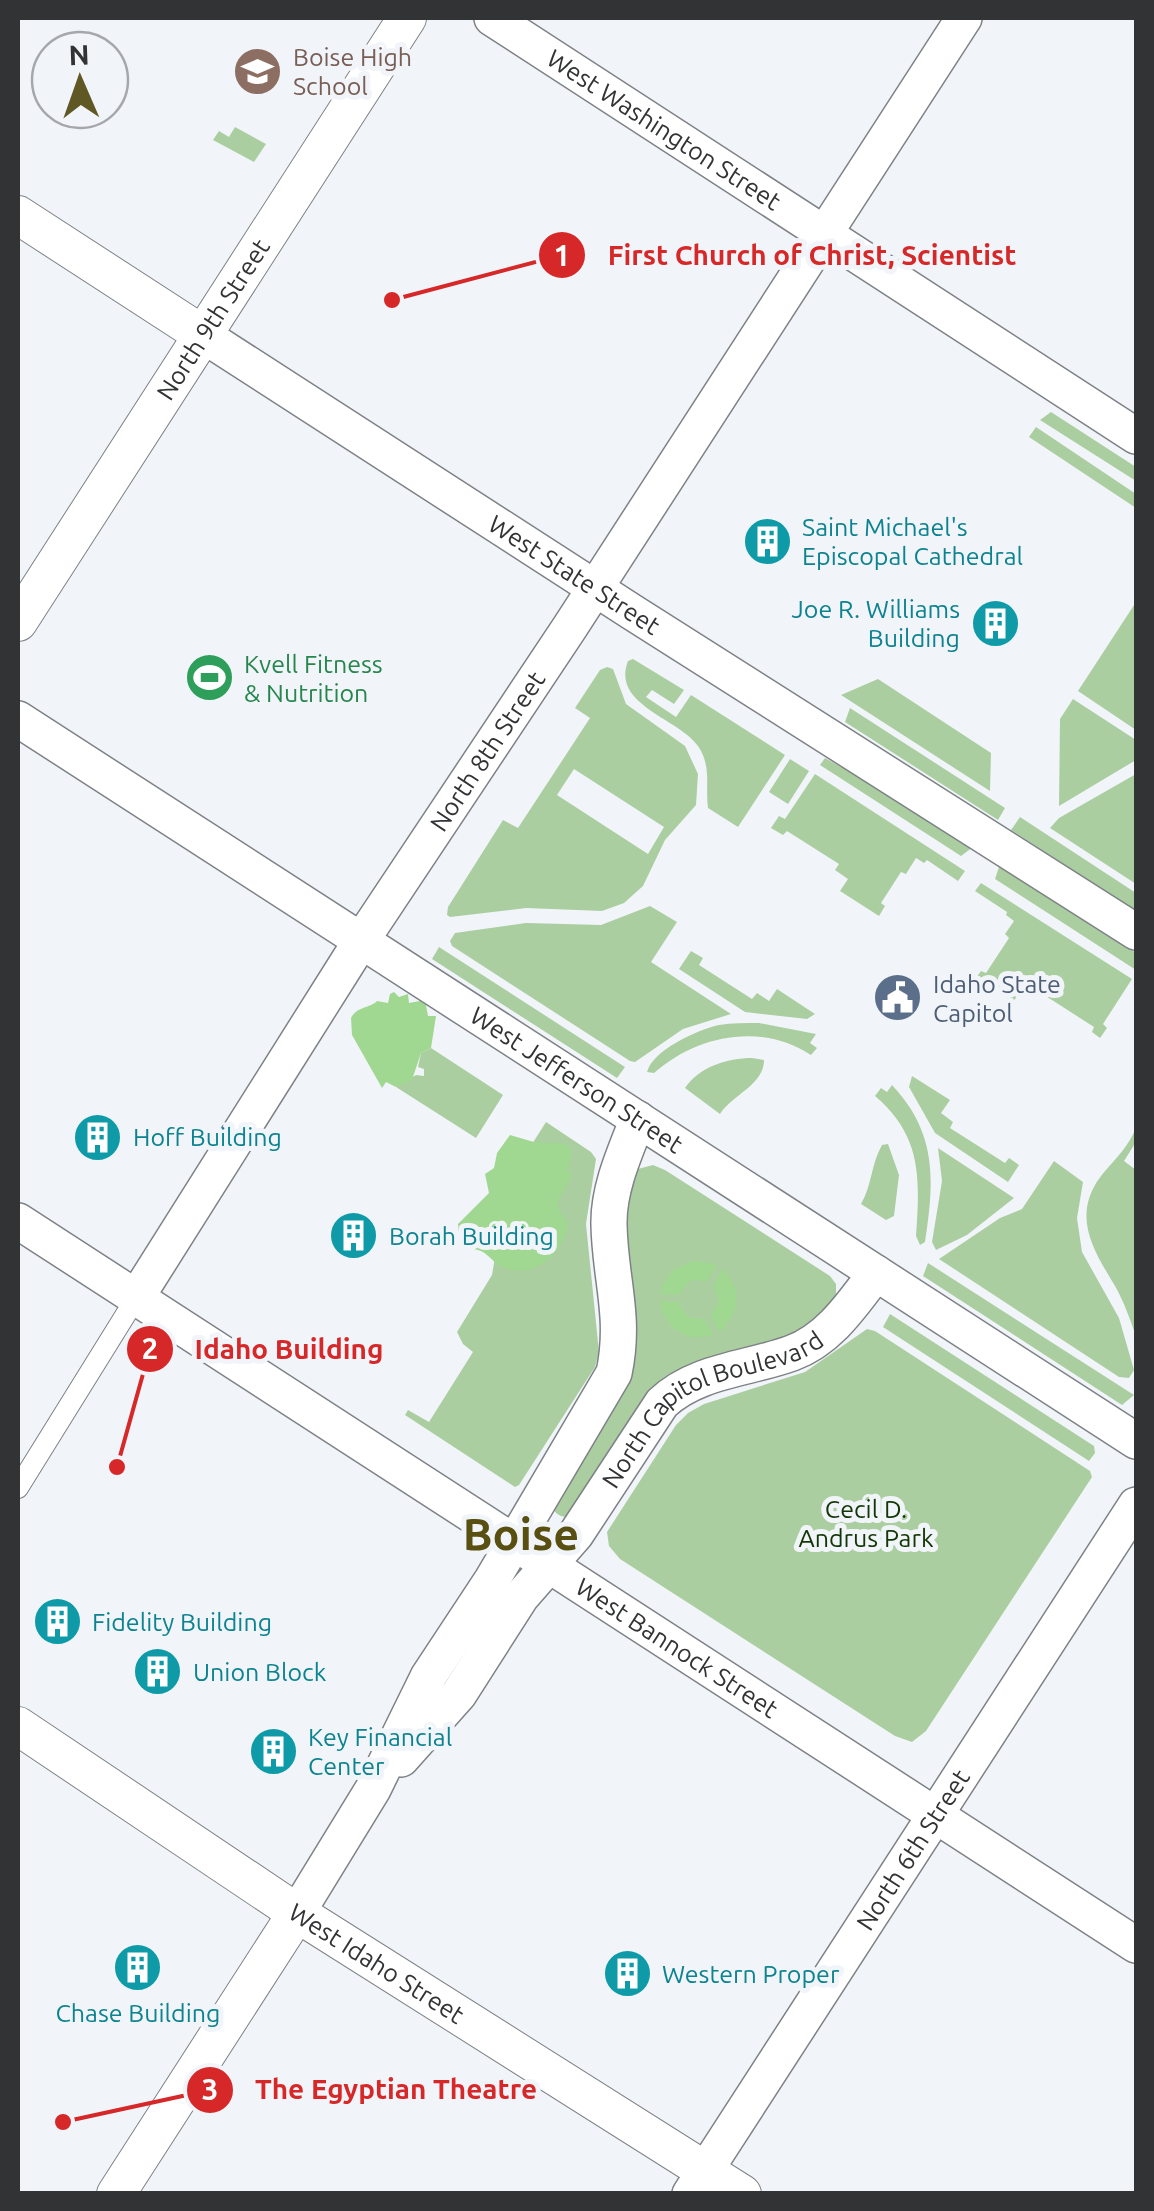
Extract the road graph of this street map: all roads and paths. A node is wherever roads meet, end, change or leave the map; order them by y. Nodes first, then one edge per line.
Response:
1 (407, 18) edge
2 (492, 18) edge
3 (964, 18) edge
4 (18, 214) edge
5 (824, 234) junction
6 (203, 334) junction
7 (1136, 436) edge
8 (595, 589) junction
9 (18, 622) edge
10 (18, 719) edge
11 (1136, 932) edge
12 (361, 941) junction
13 (638, 1119) junction
14 (18, 1221) edge
15 (876, 1273) junction
16 (136, 1298) junction
17 (1136, 1441) edge
18 (18, 1488) edge
19 (1136, 1505) edge
20 (514, 1542) junction
21 (549, 1565) junction
22 (18, 1726) edge
23 (373, 1789) junction
24 (935, 1815) junction
25 (297, 1913) junction
26 (1136, 1945) edge
27 (698, 2182) edge
28 (116, 2194) edge
29 (742, 2194) edge

1 - 6 main road, North 9th Street
2 - 5 street, West Washington Street
3 - 5 street, North 8th Street
4 - 6 main road, West State Street
5 - 7 street, West Washington Street
5 - 8 street, North 8th Street
6 - 8 street, West State Street
6 - 9 main road, North 9th Street
8 - 11 street, West State Street
8 - 12 street, North 8th Street
10 - 12 street, West Jefferson Street
12 - 13 street, West Jefferson Street
12 - 16 street, North 8th Street
13 - 15 street, West Jefferson Street
13 - 20 street, North Capitol Boulevard
14 - 16 street, West Bannock Street
15 - 17 street, West Jefferson Street
15 - 21 street, North Capitol Boulevard
16 - 18 street, North 8th Street
16 - 20 street, West Bannock Street
19 - 24 street, North 6th Street
20 - 21 street, West Bannock Street
20 - 23 street, North Capitol Boulevard
21 - 23 street, North Capitol Boulevard
21 - 24 street, West Bannock Street
22 - 25 main road, West Idaho Street
23 - 25 street, North Capitol Boulevard
24 - 26 street, West Bannock Street
24 - 27 street, North 6th Street
25 - 27 main road, West Idaho Street
25 - 28 main road, North Capitol Boulevard
27 - 29 main road, West Idaho Street

